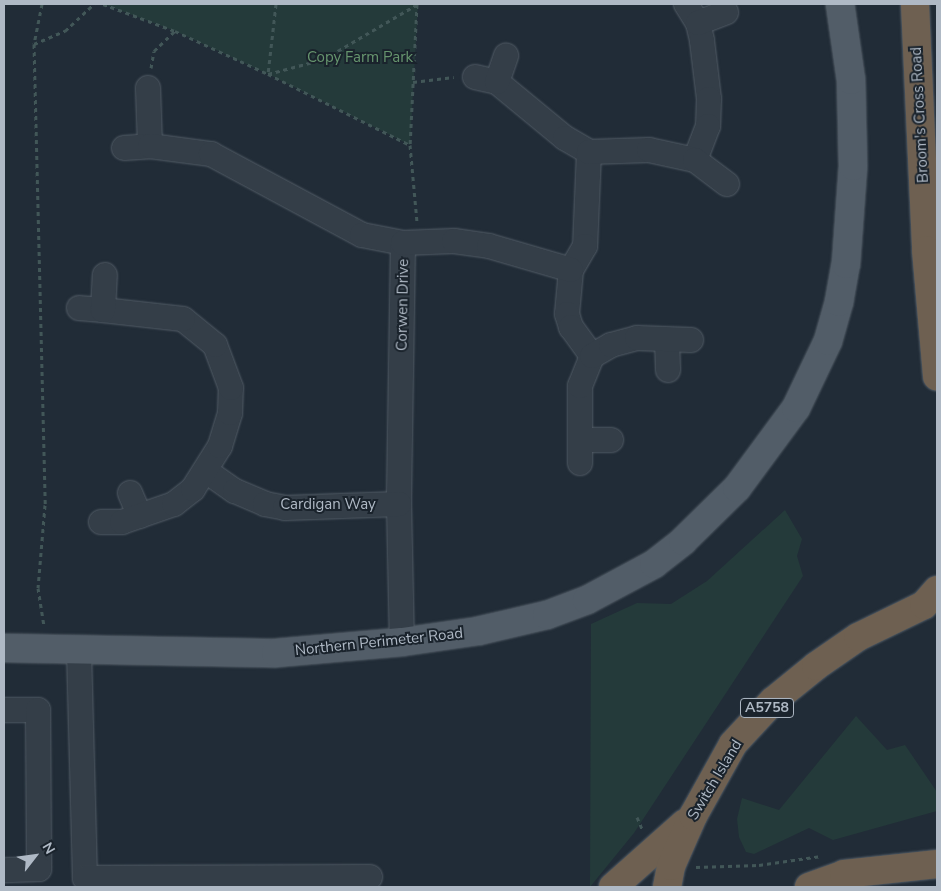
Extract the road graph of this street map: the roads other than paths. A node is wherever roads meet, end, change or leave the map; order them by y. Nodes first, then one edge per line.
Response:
1 (840, 4) edge
2 (915, 4) edge
3 (726, 12) dead end
4 (692, 13) edge
5 (506, 56) dead end
6 (148, 88) road end
7 (150, 146) junction
8 (124, 148) dead end
9 (589, 152) junction
10 (695, 160) junction
11 (727, 184) dead end
12 (411, 243) junction
13 (571, 270) junction
14 (104, 275) dead end
15 (79, 308) dead end
16 (102, 310) junction
17 (667, 340) junction
18 (691, 340) dead end
19 (592, 356) junction
20 (668, 370) dead end
21 (937, 377) edge
22 (581, 440) junction
23 (611, 440) dead end
24 (580, 464) dead end
25 (206, 471) junction
26 (130, 493) dead end
27 (399, 504) junction
28 (140, 516) junction
29 (101, 522) dead end
30 (937, 590) edge
31 (402, 642) junction
32 (4, 648) edge
33 (79, 650) junction
34 (4, 710) edge
35 (692, 816) junction
36 (937, 864) edge
37 (4, 870) edge
38 (370, 877) dead end
39 (669, 877) edge
40 (613, 887) edge
41 (809, 887) edge

1 - 31 main road, Northern Perimeter Road
2 - 21 highway, Broom's Cross Road
3 - 4 street
4 - 10 street
5 - 9 street
6 - 7 street
7 - 8 street, Corwen Drive
7 - 12 street, Corwen Drive
9 - 10 street
9 - 13 street
10 - 11 street
12 - 13 street
12 - 27 street, Corwen Drive
13 - 19 street
14 - 16 street
15 - 16 street
16 - 25 street
17 - 18 street
17 - 19 street
17 - 20 street
19 - 22 street
22 - 23 street
22 - 24 street
25 - 27 street, Cardigan Way
25 - 28 street
26 - 28 street
27 - 31 street, Corwen Drive
28 - 29 street
30 - 35 highway, Switch Island / A5758
31 - 33 main road, Northern Perimeter Road
32 - 33 main road, Northern Perimeter Road
33 - 38 street
34 - 37 street
35 - 39 highway, Switch Island / A5758
35 - 40 highway, A5758
36 - 41 highway

